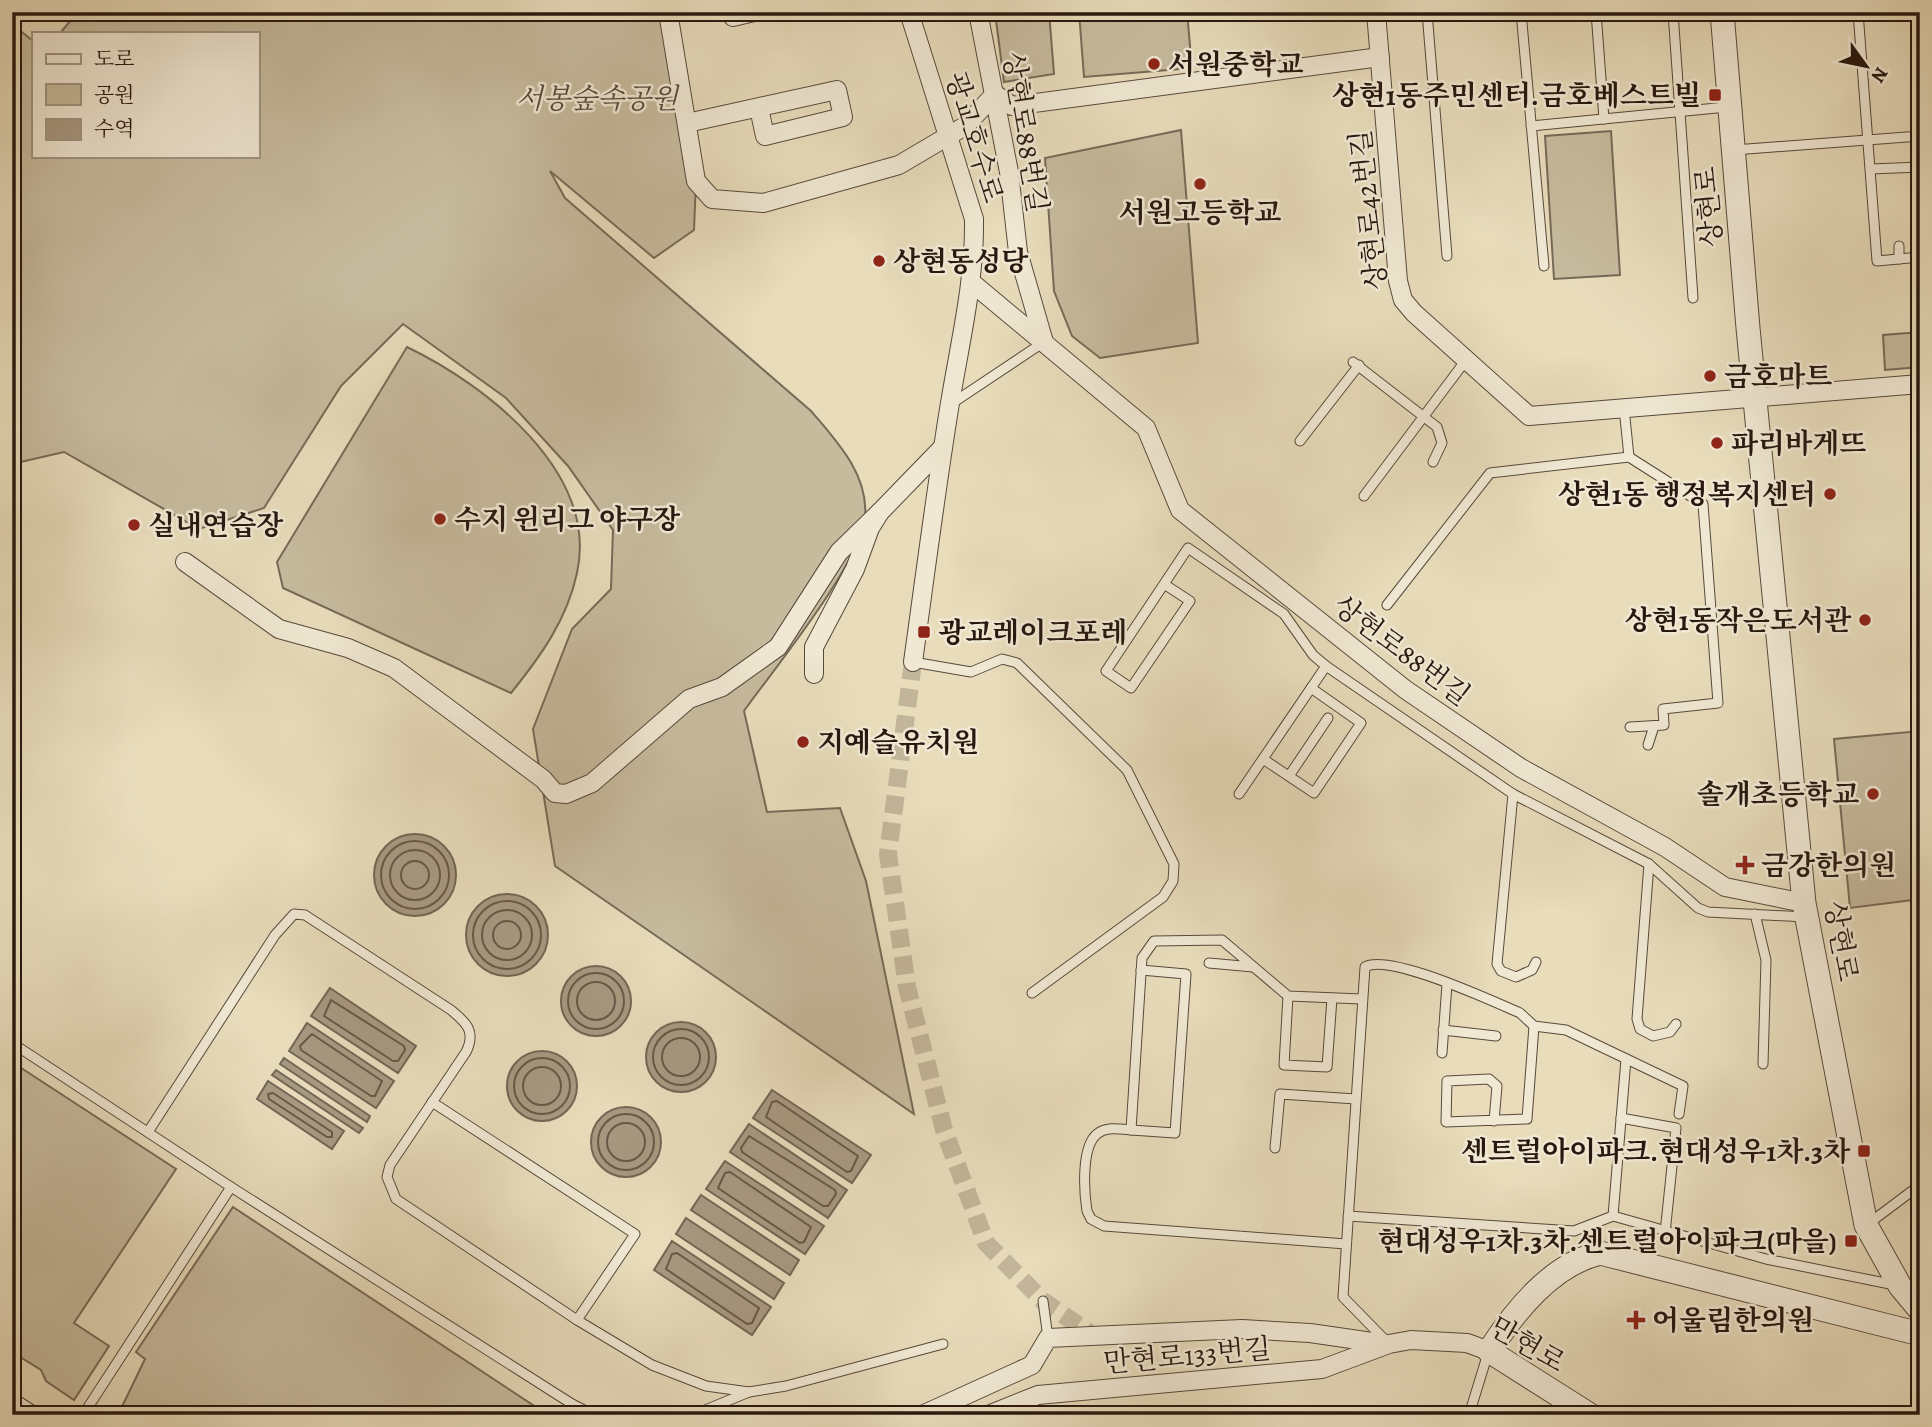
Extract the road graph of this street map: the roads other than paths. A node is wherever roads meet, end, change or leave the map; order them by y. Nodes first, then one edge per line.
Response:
1 (668, 12) edge
2 (732, 12) edge
3 (754, 12) edge
4 (909, 12) edge
5 (978, 12) edge
6 (1376, 12) edge
7 (1427, 12) edge
8 (1521, 12) edge
9 (1595, 12) edge
10 (1673, 12) edge
11 (1721, 12) edge
12 (1858, 12) edge
13 (1380, 57) junction
14 (995, 94) junction
15 (1729, 106) junction
16 (759, 107) dead end
17 (1681, 111) junction
18 (1604, 119) junction
19 (687, 123) junction
20 (1531, 127) junction
21 (1920, 136) edge
22 (947, 138) junction
23 (1868, 140) junction
24 (1733, 150) junction
25 (1920, 167) edge
26 (1871, 169) junction
27 (1899, 246) dead end
28 (1447, 256) dead end
29 (1920, 257) edge
30 (1899, 259) junction
31 (1544, 266) dead end
32 (971, 282) junction
33 (1693, 298) dead end
34 (1044, 341) junction
35 (1466, 360) junction
36 (1920, 384) edge
37 (1754, 397) junction
38 (950, 405) junction
39 (1624, 408) junction
40 (1424, 416) junction
41 (1300, 441) dead end
42 (943, 447) junction
43 (1629, 457) junction
44 (1433, 462) dead end
45 (1364, 496) dead end
46 (880, 512) junction
47 (185, 562) dead end
48 (1164, 584) junction
49 (1387, 605) dead end
50 (913, 662) joint
51 (1326, 666) junction
52 (814, 674) dead end
53 (1311, 688) junction
54 (1328, 718) dead end
55 (1654, 726) junction
56 (1630, 727) dead end
57 (1648, 745) dead end
58 (1263, 759) junction
59 (1289, 776) junction
60 (1239, 793) dead end
61 (1513, 794) junction
62 (1649, 864) junction
63 (1806, 910) junction
64 (1755, 914) junction
65 (1536, 962) dead end
66 (1209, 963) dead end
67 (1253, 967) junction
68 (1141, 970) junction
69 (1447, 984) junction
70 (1032, 993) dead end
71 (1288, 996) junction
72 (1332, 998) junction
73 (1362, 999) junction
74 (1676, 1024) dead end
75 (1534, 1026) junction
76 (1443, 1031) junction
77 (1496, 1036) dead end
78 (12, 1042) edge
79 (1442, 1053) dead end
80 (1626, 1059) junction
81 (1763, 1064) dead end
82 (1356, 1099) junction
83 (432, 1102) junction
84 (1679, 1114) dead end
85 (1621, 1118) junction
86 (1494, 1121) junction
87 (1131, 1130) junction
88 (148, 1132) junction
89 (1275, 1148) dead end
90 (1920, 1185) edge
91 (231, 1187) junction
92 (1348, 1216) junction
93 (1613, 1216) junction
94 (1866, 1225) junction
95 (1665, 1233) junction
96 (1346, 1244) junction
97 (1900, 1286) junction
98 (1043, 1301) dead end
99 (1920, 1310) edge
100 (578, 1320) junction
101 (1920, 1334) edge
102 (1048, 1338) junction
103 (943, 1344) dead end
104 (1389, 1344) junction
105 (1489, 1351) junction
106 (749, 1392) junction
107 (12, 1397) edge
108 (572, 1404) junction
109 (40, 1415) edge
110 (83, 1415) edge
111 (565, 1415) edge
112 (594, 1415) edge
113 (693, 1415) edge
114 (922, 1415) edge
115 (988, 1415) edge
116 (1469, 1415) edge
117 (1590, 1415) edge

1 - 19 street
2 - 3 street
4 - 22 street, 광교호수로
5 - 14 street, 상현로88번길
6 - 13 street, 상현로42번길
7 - 28 lane
8 - 20 lane
9 - 18 lane
10 - 17 lane
11 - 15 street, 상현로
12 - 23 lane
13 - 14 street
13 - 35 street, 상현로42번길
14 - 22 street
14 - 34 street, 상현로88번길
15 - 17 lane
15 - 24 street, 상현로
16 - 19 street
17 - 18 lane
17 - 33 lane
18 - 20 lane
19 - 22 street
20 - 31 lane
21 - 23 lane
22 - 32 street, 광교호수로
23 - 24 lane
23 - 26 lane
24 - 37 street, 상현로
25 - 26 lane
26 - 30 lane
27 - 30 lane
29 - 30 lane
32 - 34 street, 상현로88번길
32 - 38 street, 광교호수로
34 - 38 lane
34 - 63 street, 상현로88번길
35 - 39 street, 상현로42번길
35 - 40 lane
36 - 37 street
37 - 39 street, 상현로42번길
37 - 63 street, 상현로
38 - 42 street
39 - 43 lane
40 - 41 lane
40 - 44 lane
40 - 45 lane
42 - 46 street
42 - 50 street
43 - 49 lane
43 - 55 lane
46 - 47 street
46 - 52 street
48 - 48 lane
48 - 51 lane
50 - 70 lane
51 - 53 lane
51 - 61 lane
53 - 58 lane
53 - 59 lane
54 - 59 lane
55 - 56 lane
55 - 57 lane
58 - 59 lane
58 - 60 lane
61 - 62 lane
61 - 65 lane
62 - 64 lane
62 - 74 lane
63 - 64 lane
63 - 94 street, 상현로
64 - 81 lane
66 - 67 lane
67 - 68 lane
67 - 71 lane
68 - 87 lane
68 - 87 lane
69 - 73 lane
69 - 75 lane
69 - 76 lane
71 - 72 lane
71 - 72 lane
72 - 73 lane
73 - 82 lane
75 - 80 lane
75 - 86 lane
76 - 77 lane
76 - 79 lane
78 - 88 lane
80 - 84 lane
80 - 85 lane
82 - 89 lane
82 - 92 lane
83 - 88 lane
83 - 100 lane
83 - 100 lane
85 - 93 lane
85 - 95 lane
86 - 86 lane
87 - 96 lane
88 - 91 lane
90 - 94 lane
91 - 108 lane
91 - 110 lane
92 - 93 lane
92 - 96 lane
93 - 95 lane
94 - 97 street, 상현로
95 - 97 lane
96 - 104 lane
97 - 99 street, 상현로
98 - 102 lane
100 - 106 lane
101 - 105 street
102 - 104 street
102 - 114 street
103 - 106 lane
104 - 105 street, 만현로
104 - 115 street, 만현로133번길
105 - 116 lane
105 - 117 street, 만현로
106 - 113 lane
107 - 109 lane
108 - 111 lane
108 - 112 lane

